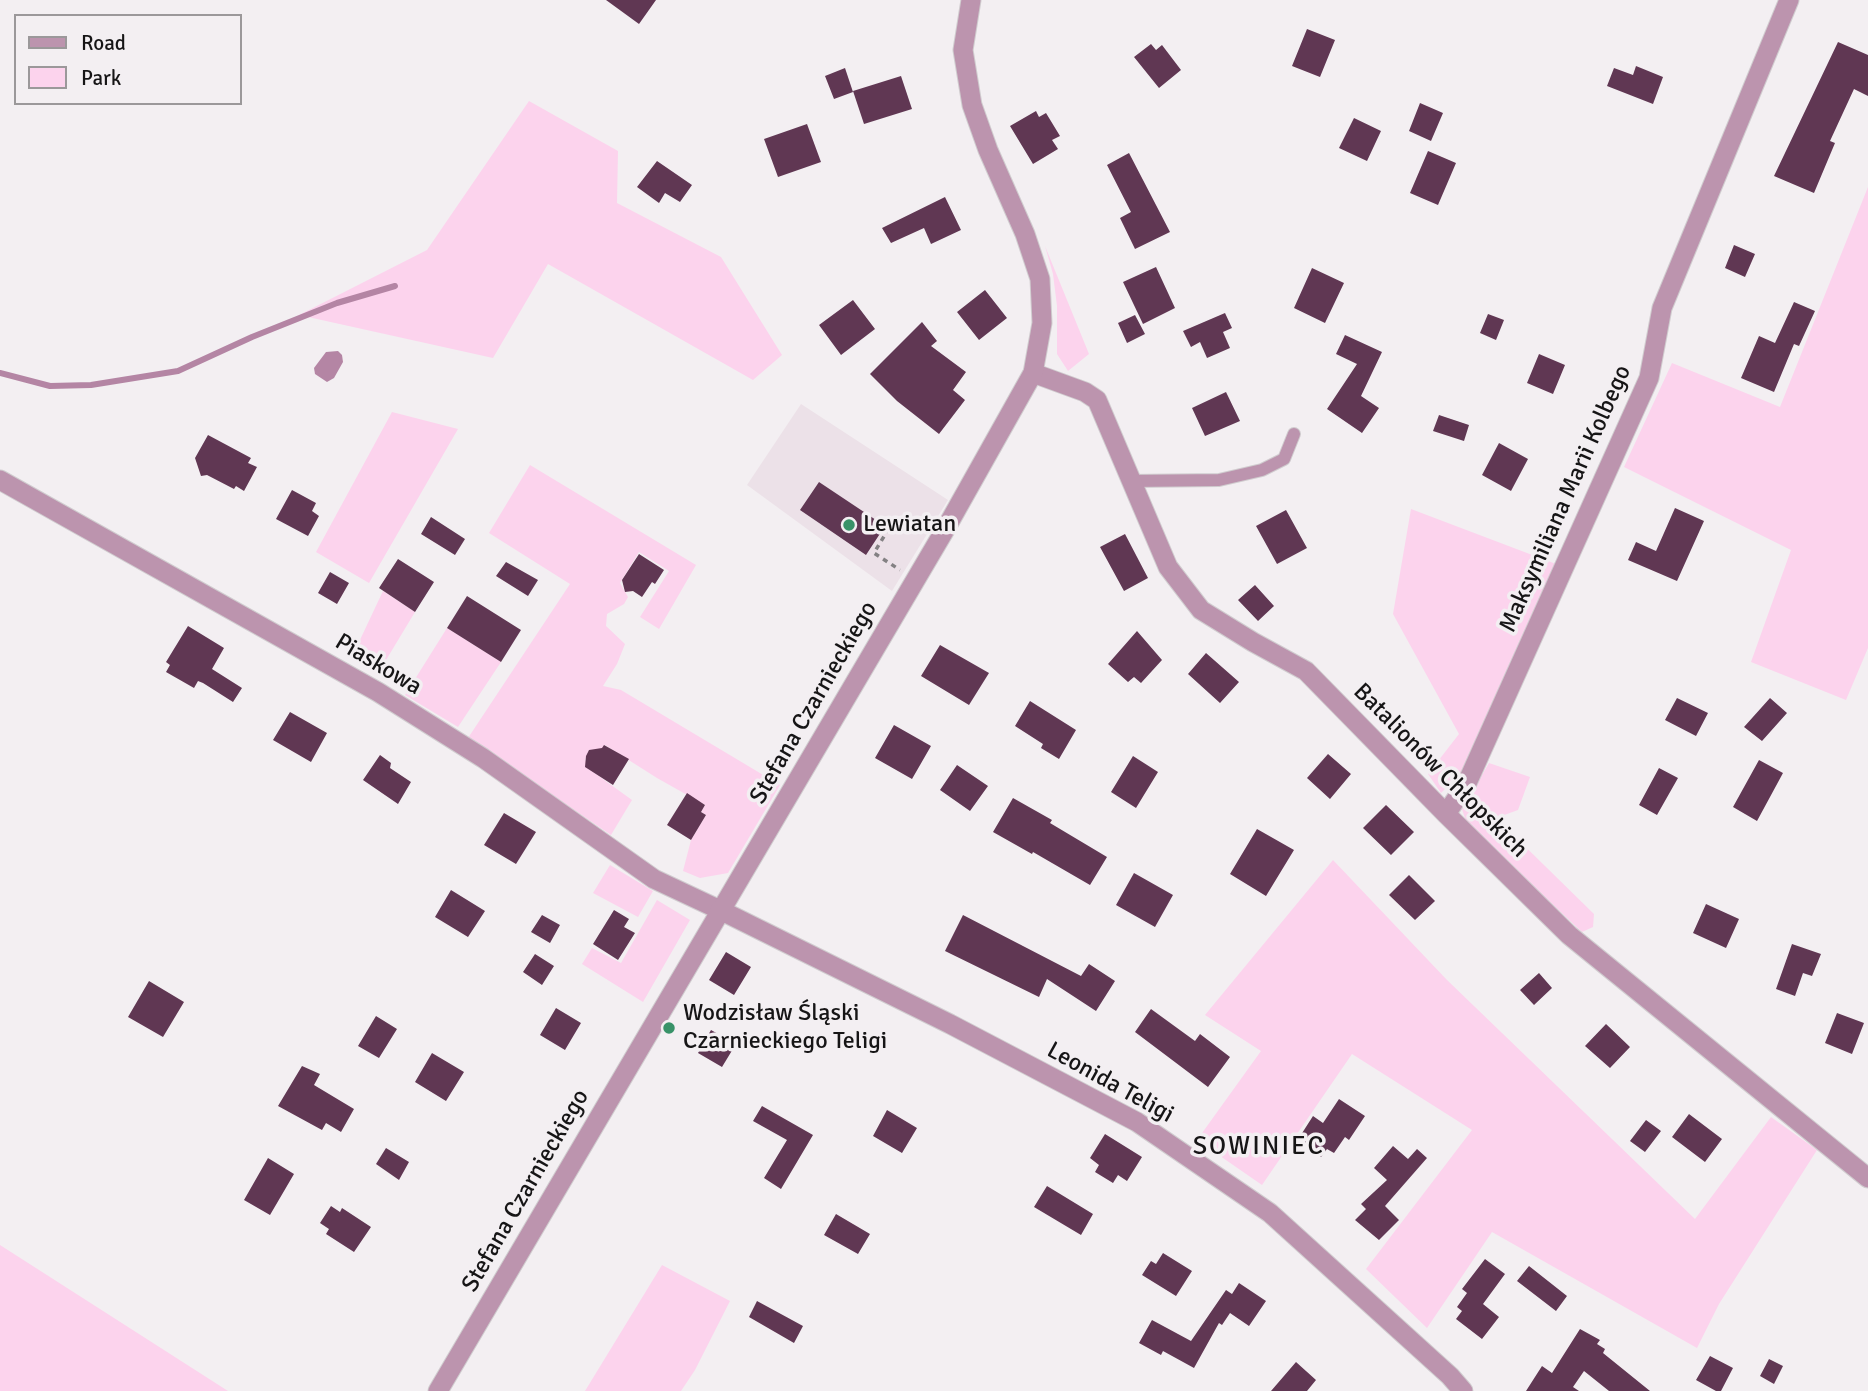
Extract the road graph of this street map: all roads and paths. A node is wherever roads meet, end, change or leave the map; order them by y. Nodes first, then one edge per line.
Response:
1 (971, 0) edge
2 (1788, 0) edge
3 (1032, 373) junction
4 (1294, 435) dead end
5 (0, 480) edge
6 (1130, 481) junction
7 (890, 528) dead end
8 (905, 573) dead end
9 (1446, 814) junction
10 (720, 910) junction
11 (1868, 1178) edge
12 (438, 1391) edge
13 (1463, 1391) edge

1 - 3 street, Stefana Czarnieckiego
2 - 9 street, Maksymiliana Marii Kolbego
3 - 6 street, Batalionów Chłopskich
3 - 10 street, Stefana Czarnieckiego
4 - 6 lane
5 - 10 street, Piaskowa
6 - 9 street, Batalionów Chłopskich
7 - 8 path
9 - 11 street, Batalionów Chłopskich
10 - 12 street, Stefana Czarnieckiego
10 - 13 street, Leonida Teligi

